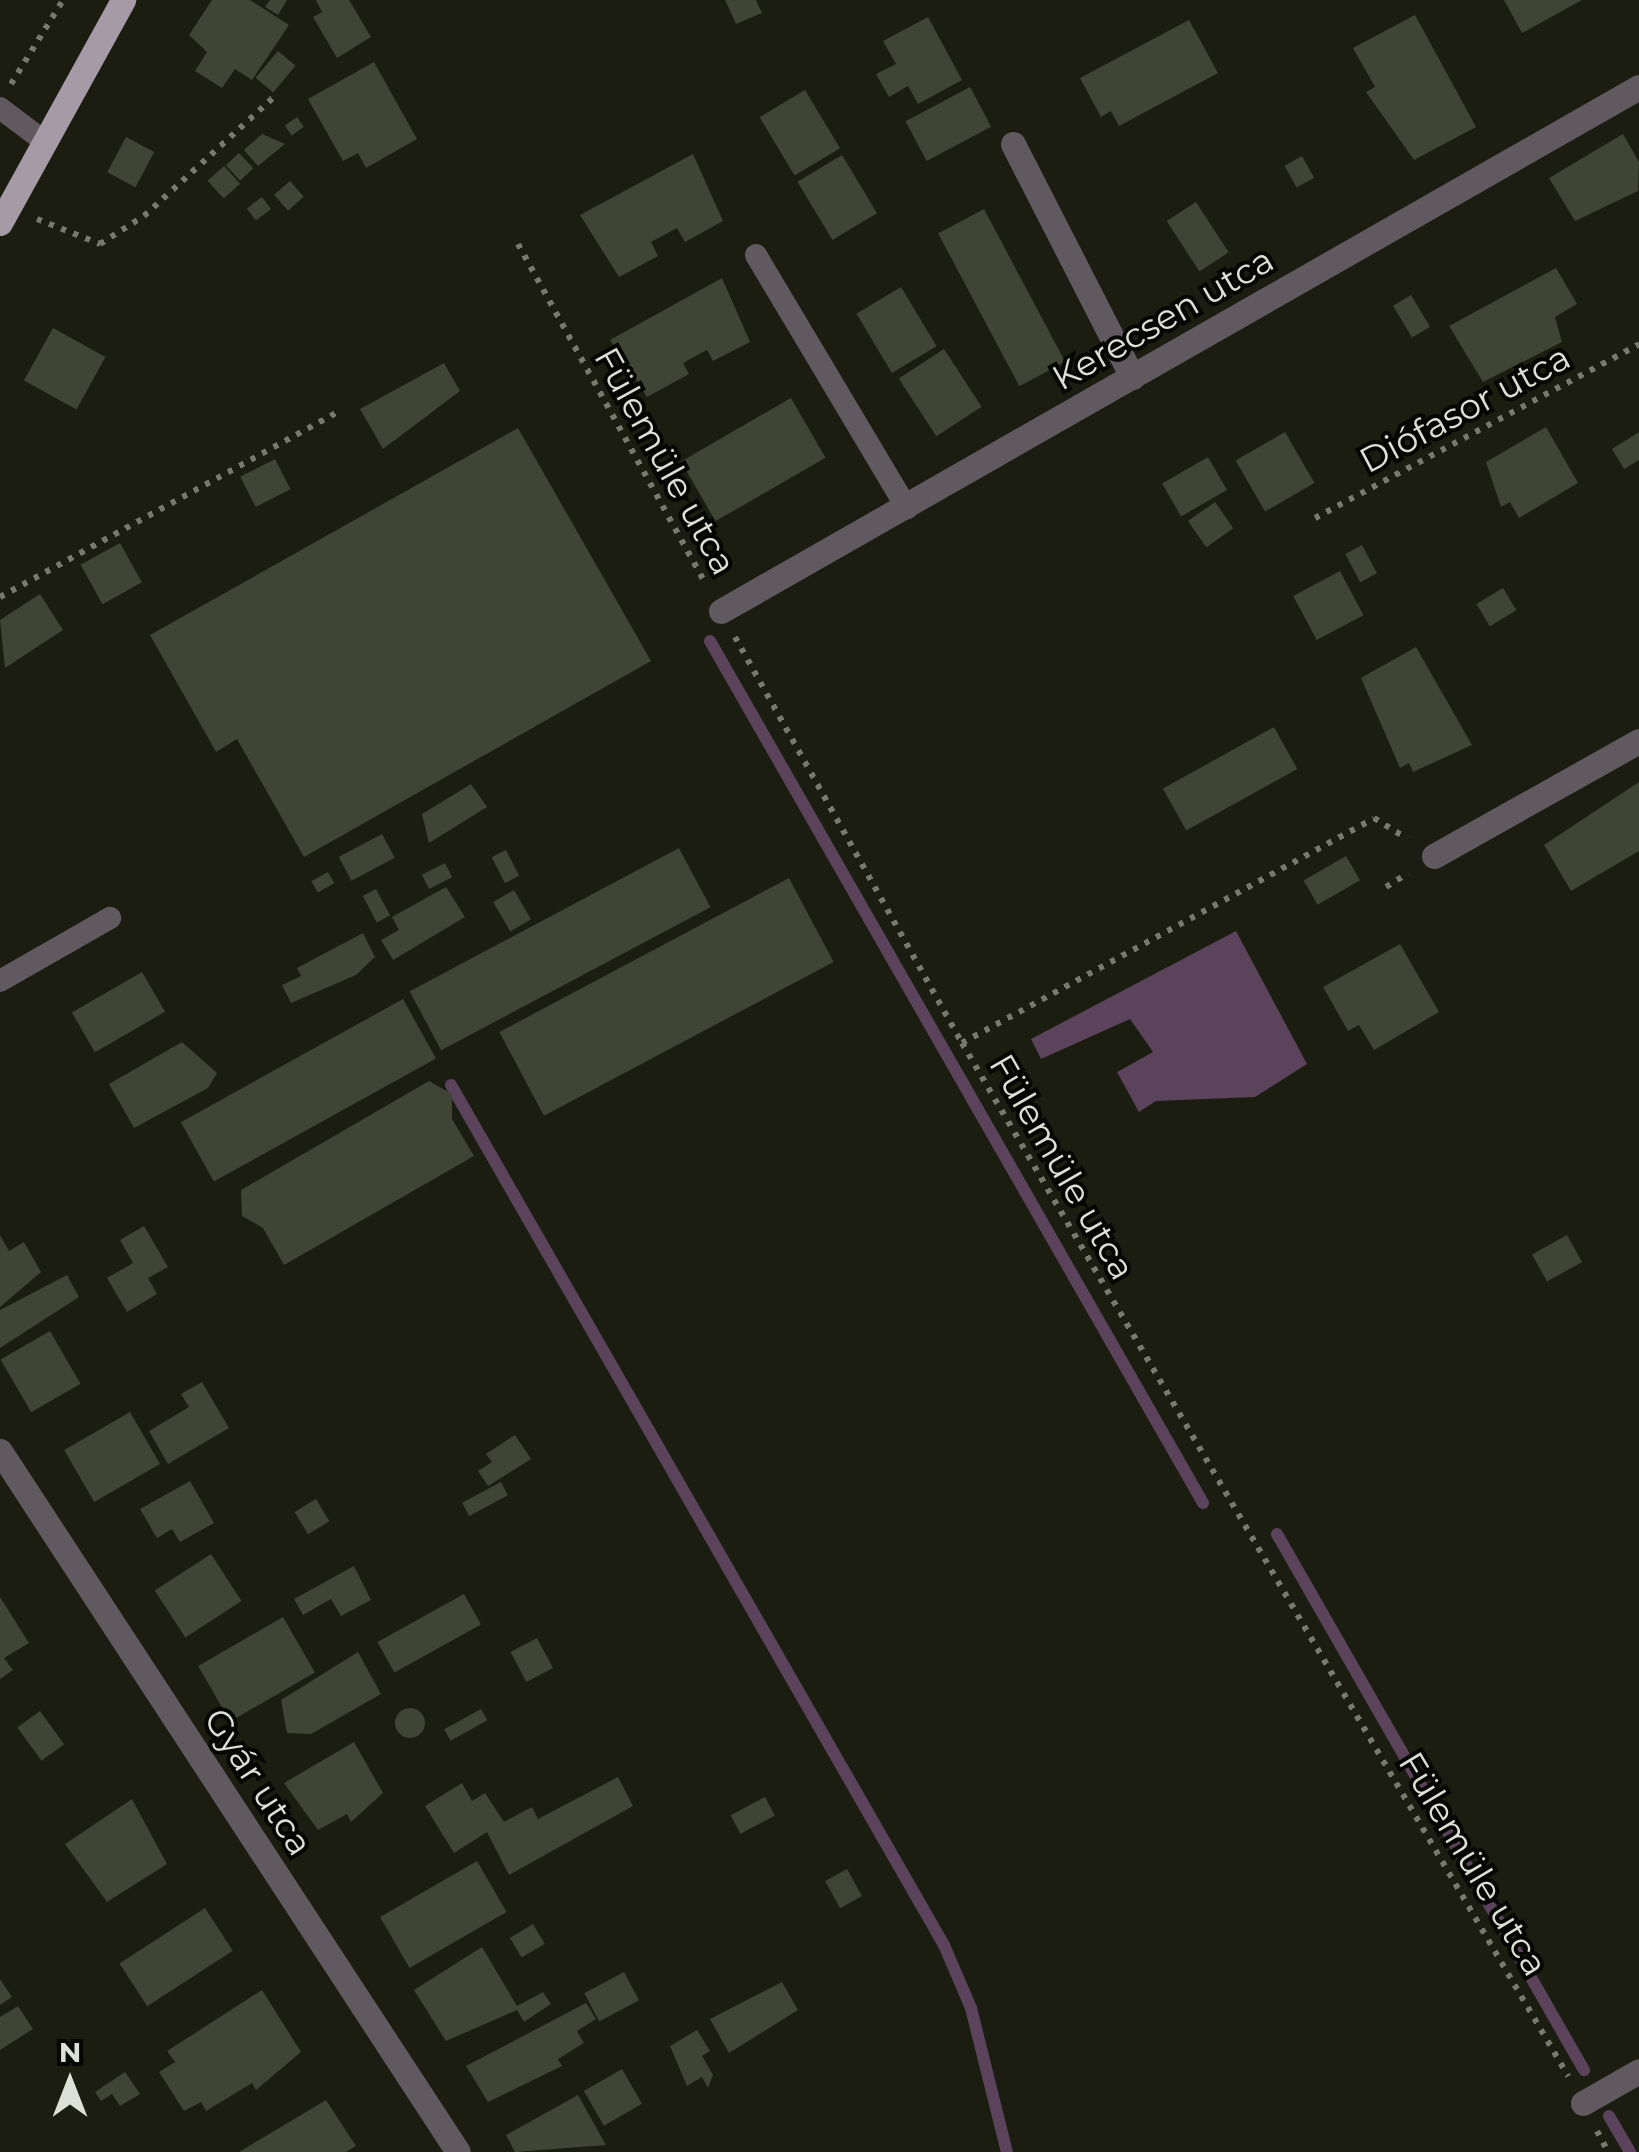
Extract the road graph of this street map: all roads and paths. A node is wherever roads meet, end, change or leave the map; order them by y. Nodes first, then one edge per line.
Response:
1 (63, 0) edge
2 (123, 0) edge
3 (1639, 88) edge
4 (274, 98) dead end
5 (0, 100) edge
6 (0, 108) edge
7 (45, 142) junction
8 (1013, 144) dead end
9 (0, 223) edge
10 (69, 236) dead end
11 (518, 244) dead end
12 (756, 255) dead end
13 (1639, 344) edge
14 (1132, 377) junction
15 (341, 410) dead end
16 (906, 508) junction
17 (1315, 518) dead end
18 (0, 597) edge
19 (721, 611) junction
20 (1639, 741) edge
21 (1434, 856) joint
22 (110, 918) dead end
23 (0, 981) edge
24 (962, 1043) junction
25 (0, 1451) edge
26 (1639, 2071) edge
27 (1583, 2103) joint
28 (458, 2152) edge

1 - 5 path
2 - 7 main road
3 - 14 street, Kerecsen utca
4 - 10 path
6 - 7 lane
7 - 9 main road
8 - 14 street
11 - 19 path, Fülemüle utca
12 - 16 lane
13 - 17 path, Diófasor utca
14 - 16 street, Kerecsen utca
15 - 18 path
16 - 19 street, Kerecsen utca
19 - 24 path, Fülemüle utca
20 - 21 street
21 - 24 path
22 - 23 lane
24 - 27 path, Fülemüle utca
25 - 28 street, Gyár utca
26 - 27 street

